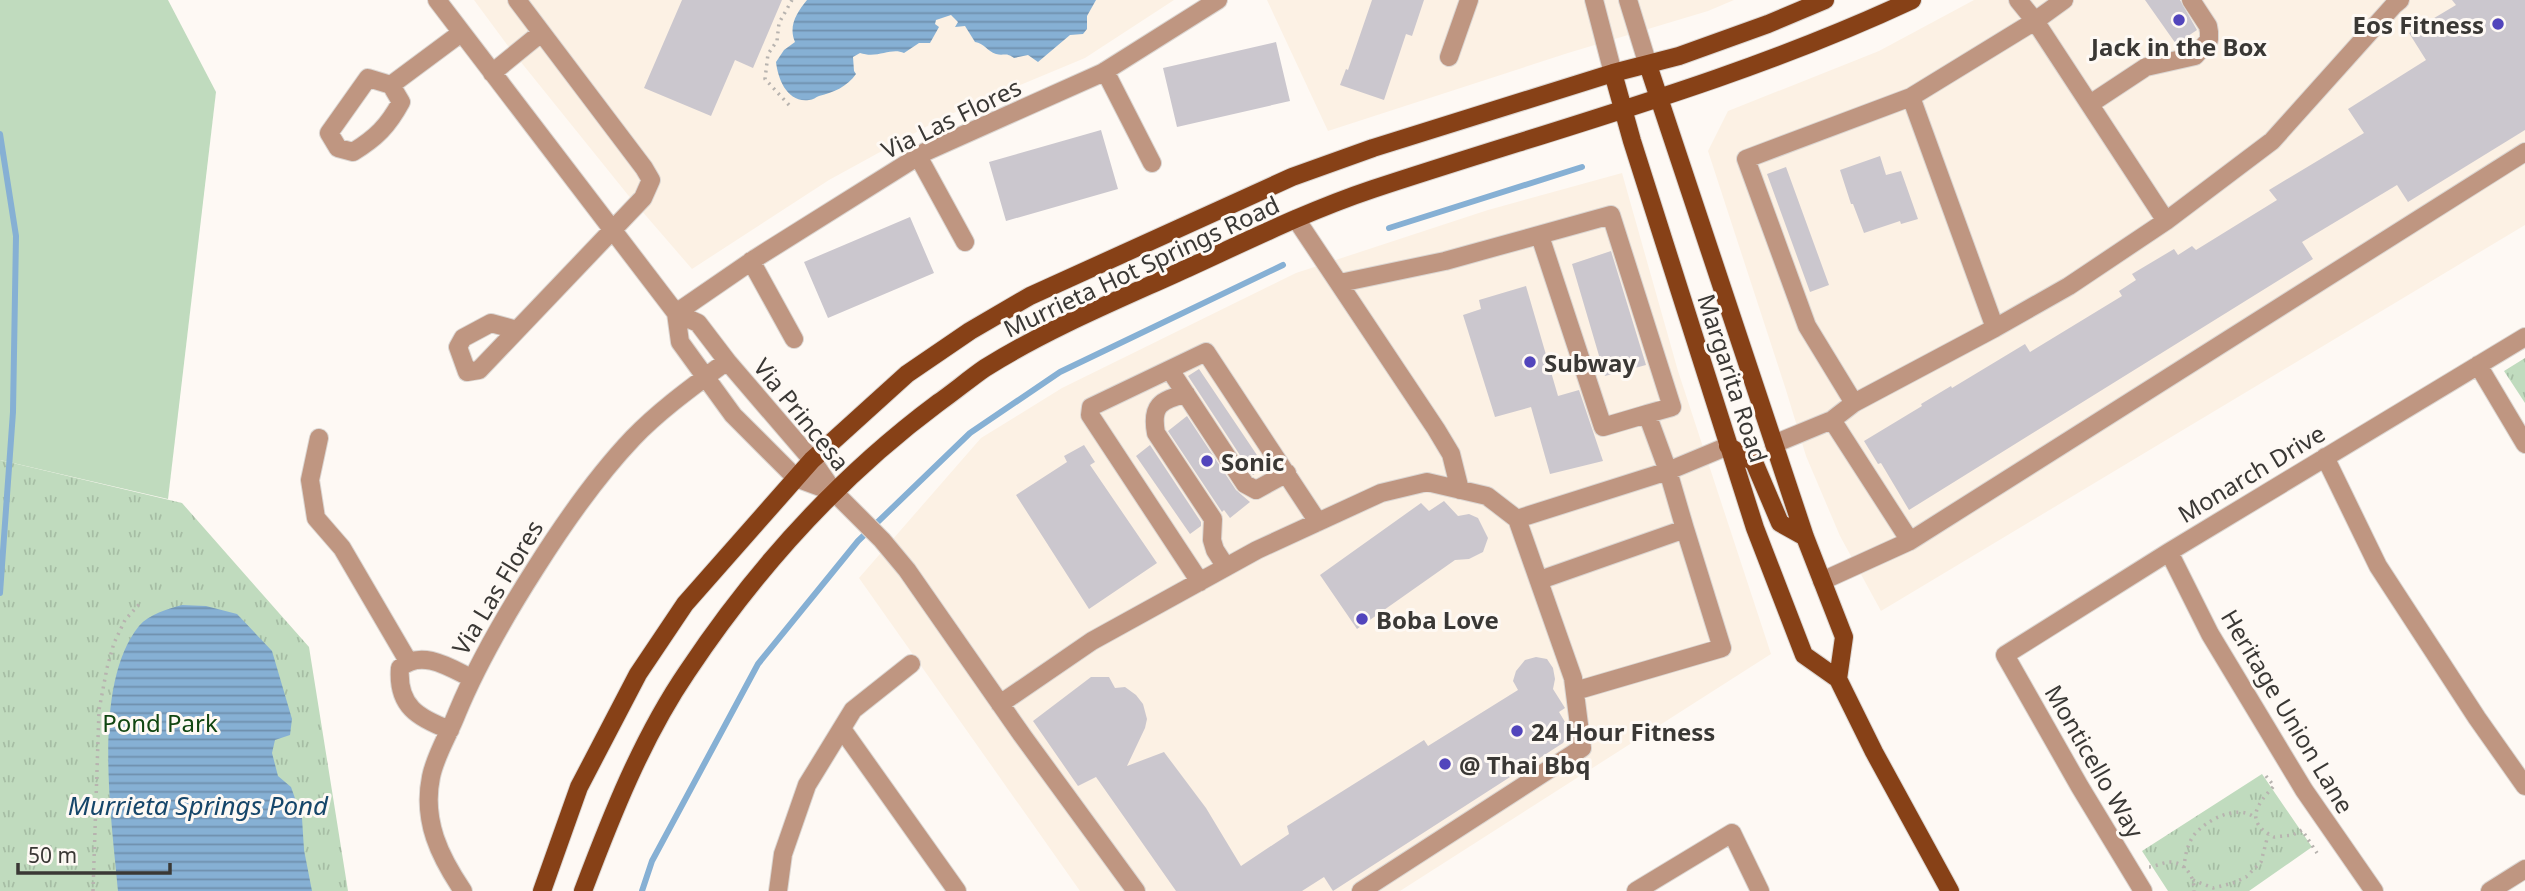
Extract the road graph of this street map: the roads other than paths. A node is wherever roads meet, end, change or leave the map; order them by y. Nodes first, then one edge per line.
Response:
1 (437, 0) edge
2 (517, 0) edge
3 (1218, 0) edge
4 (1469, 0) edge
5 (1594, 0) edge
6 (1628, 0) edge
7 (1825, 0) edge
8 (1912, 0) edge
9 (2018, 0) edge
10 (2064, 0) edge
11 (2191, 0) edge
12 (2395, 2) edge
13 (2035, 21) junction
14 (461, 33) junction
15 (541, 33) junction
16 (1449, 57) dead end
17 (1648, 65) junction
18 (1105, 71) junction
19 (492, 73) junction
20 (1613, 73) junction
21 (391, 85) dead end
22 (1911, 97) junction
23 (1660, 98) junction
24 (2090, 104) junction
25 (1623, 110) junction
26 (2525, 152) edge
27 (918, 156) junction
28 (1152, 163) dead end
29 (1296, 219) junction
30 (2166, 221) junction
31 (611, 230) junction
32 (1540, 236) junction
33 (965, 242) dead end
34 (751, 261) junction
35 (1340, 283) junction
36 (676, 313) junction
37 (1995, 328) junction
38 (517, 330) dead end
39 (2525, 337) edge
40 (794, 340) dead end
41 (727, 360) junction
42 (2478, 365) junction
43 (1170, 370) junction
44 (704, 378) junction
45 (1186, 394) junction
46 (1854, 403) junction
47 (1647, 414) junction
48 (1832, 420) junction
49 (318, 438) dead end
50 (2525, 443) edge
51 (1774, 444) junction
52 (1728, 446) junction
53 (2325, 457) junction
54 (812, 460) junction
55 (1668, 471) junction
56 (1287, 473) junction
57 (796, 478) junction
58 (1460, 490) junction
59 (834, 492) junction
60 (1517, 519) junction
61 (1318, 522) junction
62 (1685, 529) junction
63 (1805, 537) junction
64 (1910, 541) junction
65 (2169, 552) junction
66 (1226, 567) junction
67 (1540, 580) junction
68 (1822, 581) junction
69 (1200, 582) junction
70 (2005, 655) joint
71 (408, 661) junction
72 (911, 664) dead end
73 (471, 678) junction
74 (1838, 679) junction
75 (1575, 691) junction
76 (1000, 704) junction
77 (842, 729) junction
78 (450, 730) junction
79 (2525, 786) edge
80 (2525, 869) edge
81 (463, 891) edge
82 (542, 891) edge
83 (583, 891) edge
84 (778, 891) edge
85 (957, 891) edge
86 (1136, 891) edge
87 (1361, 891) edge
88 (1636, 891) edge
89 (1760, 891) edge
90 (1950, 891) edge
91 (2143, 891) edge
92 (2374, 891) edge
93 (2490, 891) edge

1 - 14 street, Via Princesa
2 - 15 street
3 - 18 street, Via Las Flores
4 - 16 street
5 - 20 street
6 - 17 street
7 - 17 main road, Murrieta Hot Springs Road
8 - 23 main road, Murrieta Hot Springs Road
9 - 13 street
10 - 13 street
11 - 24 street
12 - 30 street
13 - 22 street
13 - 24 street
14 - 19 street, Via Princesa
14 - 21 street
15 - 19 street
15 - 31 street
17 - 20 main road, Murrieta Hot Springs Road
17 - 23 main road, Margarita Road
18 - 27 street, Via Las Flores
18 - 28 street
19 - 31 street, Via Princesa
20 - 25 main road, Margarita Road
20 - 54 main road, Murrieta Hot Springs Road
22 - 37 street
22 - 46 street
23 - 25 main road, Murrieta Hot Springs Road
23 - 51 main road, Margarita Road
24 - 30 street
25 - 29 main road, Murrieta Hot Springs Road
25 - 52 main road, Margarita Road
26 - 64 street
27 - 33 street
27 - 34 street, Via Las Flores
29 - 35 street
29 - 59 main road, Murrieta Hot Springs Road
30 - 37 street
31 - 36 street, Via Princesa
31 - 38 street
32 - 35 street
32 - 47 street
32 - 47 street
34 - 36 street, Via Las Flores
34 - 40 street
35 - 58 street
36 - 41 street, Via Princesa
36 - 44 street, Via Princesa
37 - 46 street
39 - 42 street, Monarch Drive
41 - 44 street, Via Las Flores
41 - 54 street, Via Princesa
42 - 50 street
42 - 53 street, Monarch Drive
43 - 45 street
43 - 56 street
43 - 69 street
44 - 57 street, Via Princesa
44 - 73 street, Via Las Flores
45 - 56 street
45 - 66 street
46 - 48 street
47 - 55 street
48 - 51 street
48 - 64 street
49 - 71 street
51 - 63 main road, Margarita Road
52 - 55 street
52 - 63 main road
52 - 74 main road, Margarita Road
53 - 65 street, Monarch Drive
53 - 79 street
54 - 57 main road, Murrieta Hot Springs Road
54 - 59 street, Via Princesa
55 - 60 street
55 - 62 street
56 - 61 street
57 - 59 street, Via Princesa
57 - 82 main road, Murrieta Hot Springs Road
58 - 60 street
58 - 61 street
59 - 76 street
59 - 83 main road, Murrieta Hot Springs Road
60 - 67 street
61 - 66 street
62 - 67 street
62 - 75 street
63 - 68 main road, Margarita Road
64 - 68 street
65 - 70 street, Monarch Drive
65 - 92 street, Heritage Union Lane
66 - 69 street
67 - 75 street
68 - 74 main road, Margarita Road
69 - 76 street
70 - 91 street, Monticello Way
71 - 73 street
71 - 78 street
72 - 77 street
73 - 78 street, Via Las Flores
74 - 90 main road, Margarita Road
75 - 87 street
76 - 86 street
77 - 84 street
77 - 85 street
78 - 81 street, Via Las Flores
80 - 93 street
88 - 89 street

